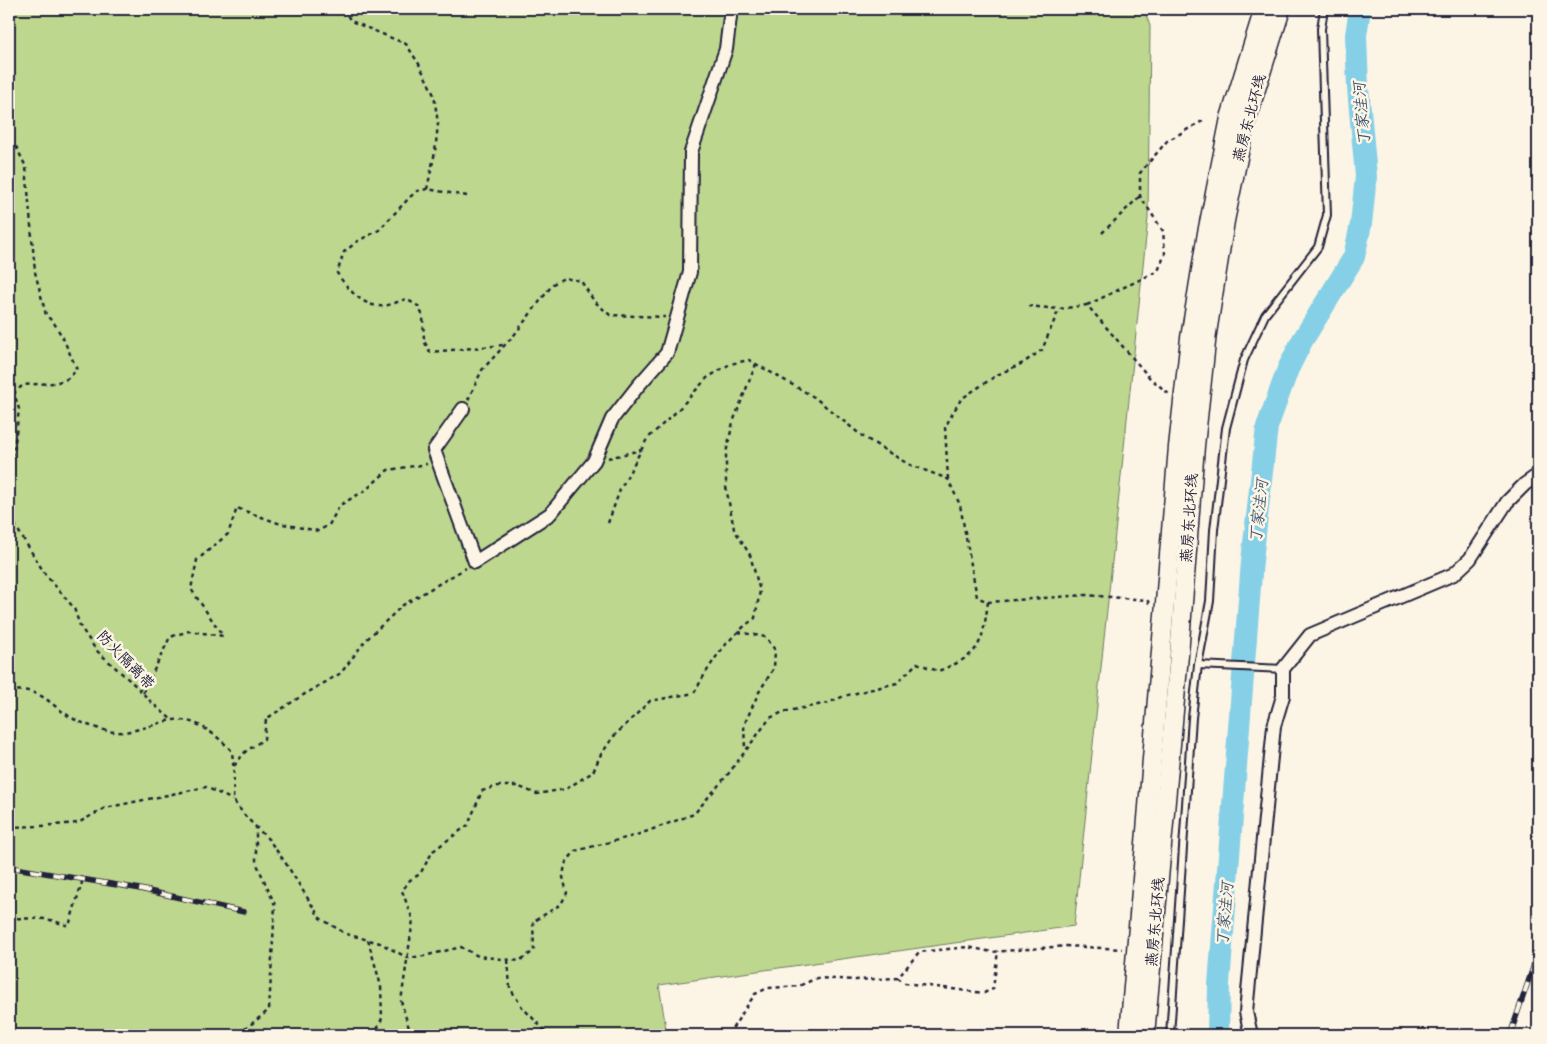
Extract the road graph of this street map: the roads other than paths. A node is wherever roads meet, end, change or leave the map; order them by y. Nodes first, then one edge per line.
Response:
1 (731, 9) edge
2 (1264, 9) edge
3 (1281, 9) edge
4 (1324, 9) edge
5 (463, 409) road end
6 (1538, 475) edge
7 (1198, 664) junction
8 (1283, 669) junction
9 (1129, 1035) edge
10 (1145, 1035) edge
11 (1170, 1035) edge
12 (1251, 1035) edge

1 - 5 street
2 - 9 main road, 燕房东北环线, bridge
3 - 10 main road, 燕房东北环线, bridge
4 - 7 lane
6 - 8 street
7 - 8 lane
7 - 11 lane
8 - 12 street

